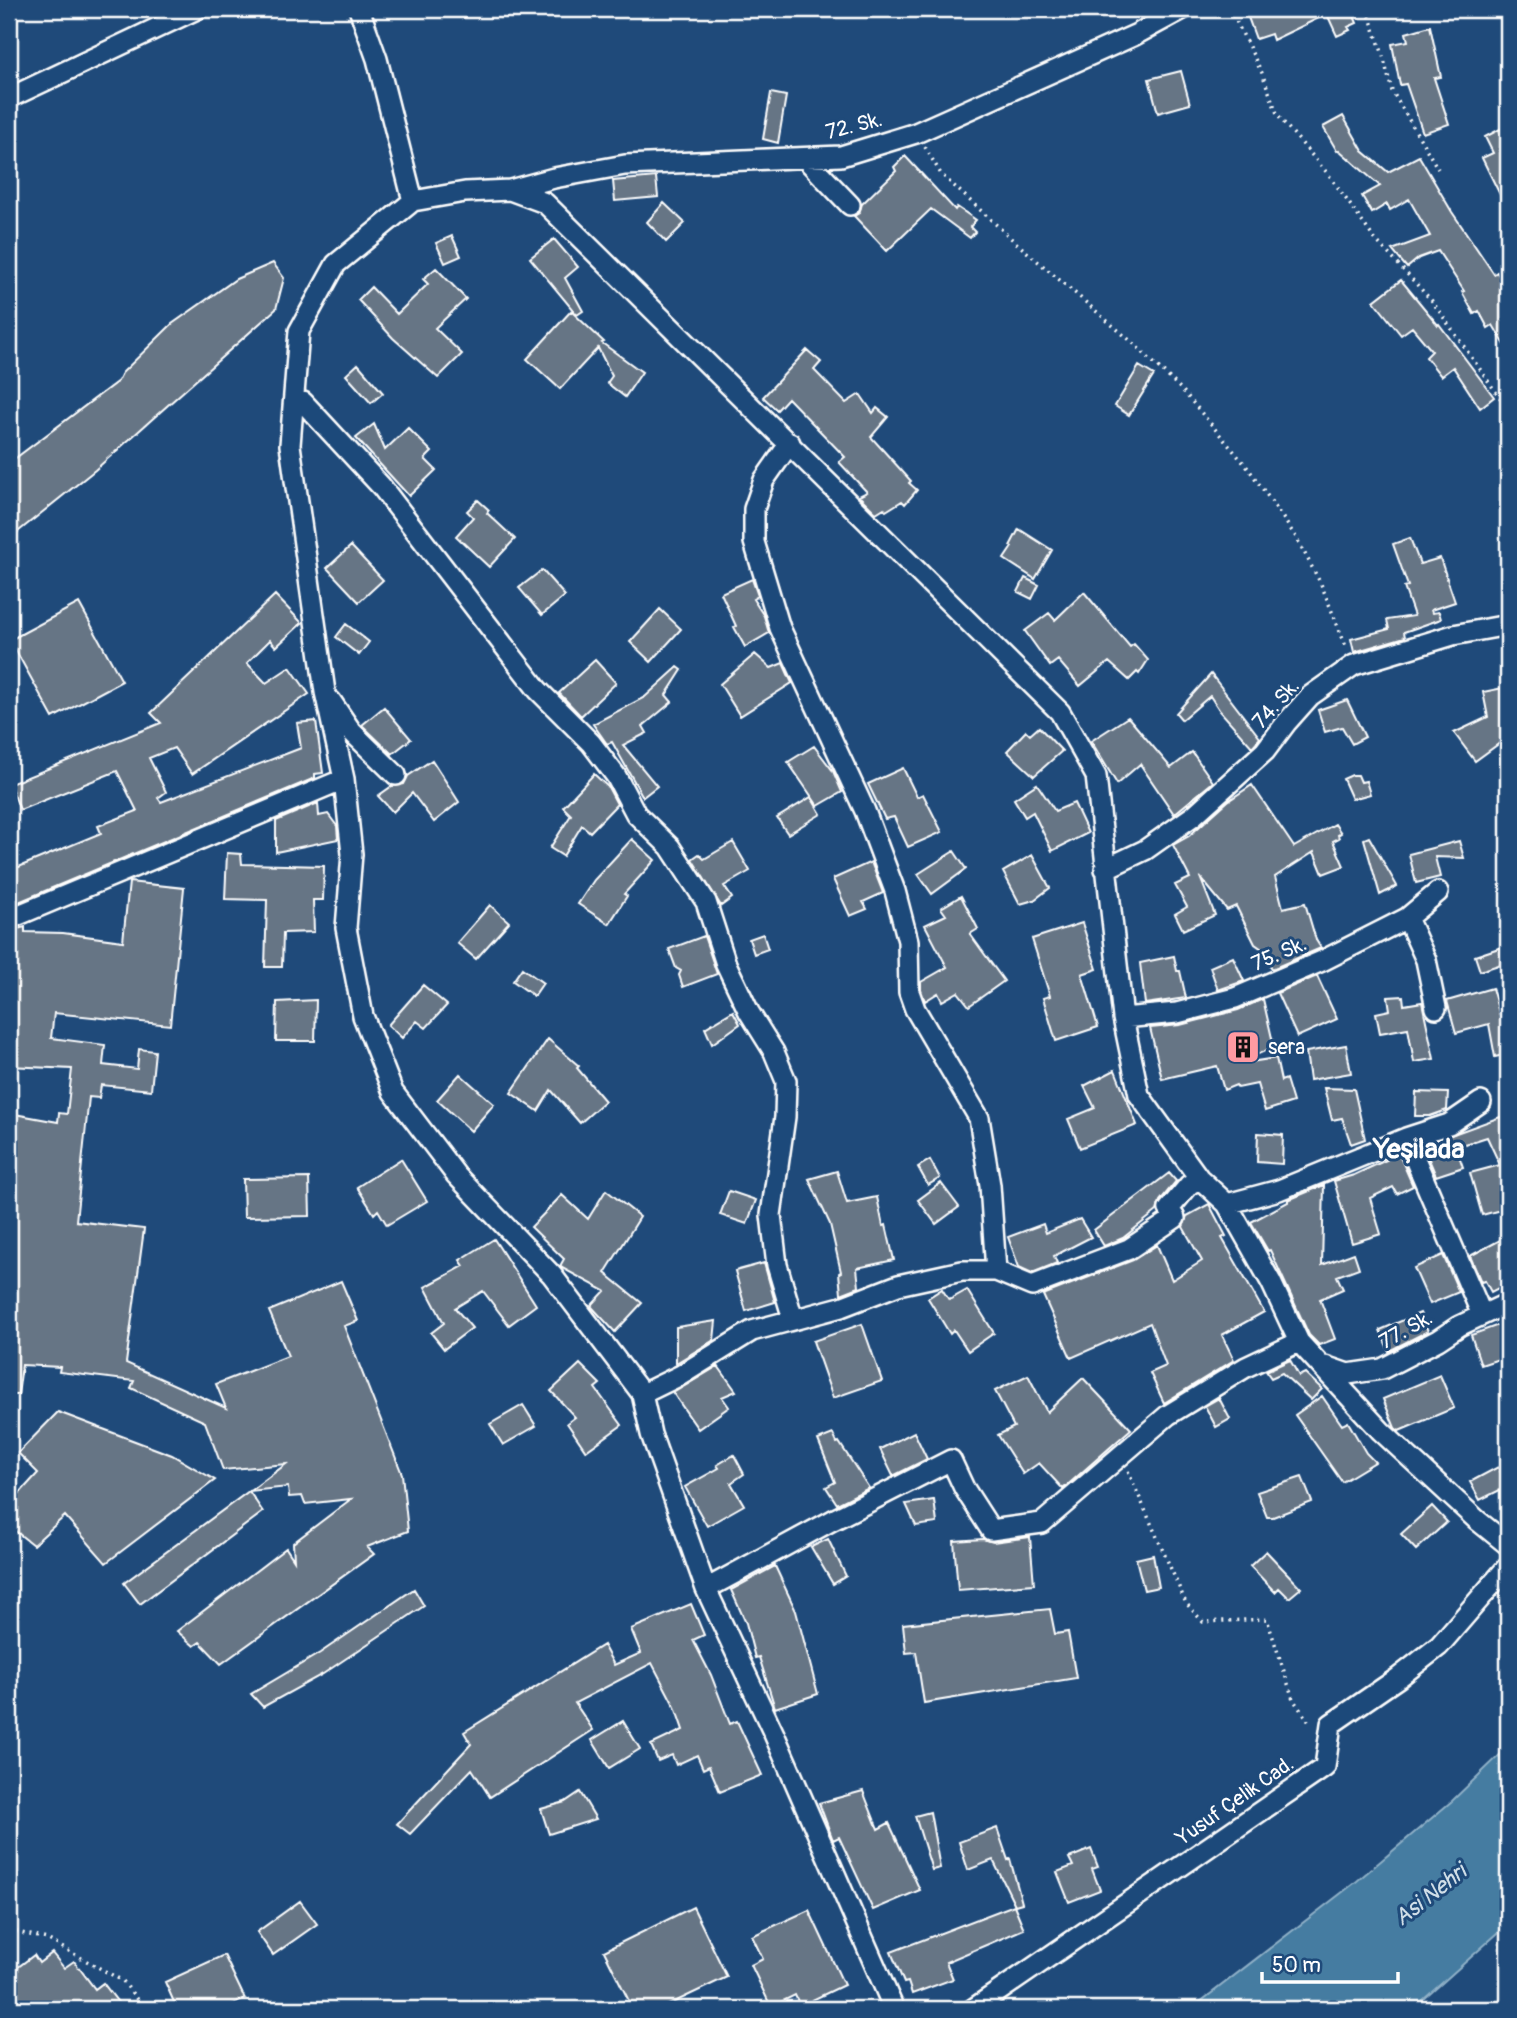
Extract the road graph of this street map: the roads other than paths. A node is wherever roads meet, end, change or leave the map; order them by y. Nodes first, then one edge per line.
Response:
1 (197, 9) edge
2 (359, 9) edge
3 (1183, 9) edge
4 (9, 97) edge
5 (806, 159) junction
6 (510, 190) junction
7 (413, 201) junction
8 (850, 205) dead end
9 (294, 399) junction
10 (790, 443) junction
11 (1508, 625) edge
12 (325, 692) junction
13 (396, 775) dead end
14 (344, 779) junction
15 (1105, 869) junction
16 (1438, 892) dead end
17 (1407, 918) junction
18 (9, 919) edge
19 (1436, 1008) dead end
20 (1123, 1018) junction
21 (1482, 1102) dead end
22 (1406, 1138) junction
23 (1199, 1178) junction
24 (1227, 1204) junction
25 (996, 1271) junction
26 (1508, 1303) edge
27 (1482, 1315) junction
28 (793, 1319) junction
29 (1299, 1342) junction
30 (1321, 1364) junction
31 (642, 1394) junction
32 (1508, 1545) edge
33 (1508, 1566) edge
34 (706, 1589) junction
35 (894, 2009) edge
36 (973, 2009) edge

1 - 4 street
2 - 7 street
3 - 5 street, 72. Sk.
5 - 6 street, 72. Sk.
5 - 8 street
6 - 7 street
6 - 10 street
7 - 9 street
9 - 12 street
9 - 28 street
10 - 15 street
10 - 25 street
11 - 15 street, 74. Sk.
12 - 13 street
12 - 14 street
14 - 18 street
14 - 31 street
15 - 20 street
16 - 17 street, 75. Sk.
17 - 19 street
17 - 20 street, 75. Sk.
20 - 23 street
21 - 22 street
22 - 24 street
22 - 27 street
23 - 24 street
23 - 25 street
24 - 29 street
25 - 28 street
26 - 27 street, 77. Sk.
27 - 30 street, 77. Sk.
28 - 31 street
29 - 30 street
29 - 34 street
30 - 32 street
31 - 34 street
33 - 36 street, Yusuf Çelik Cad.
34 - 35 street

